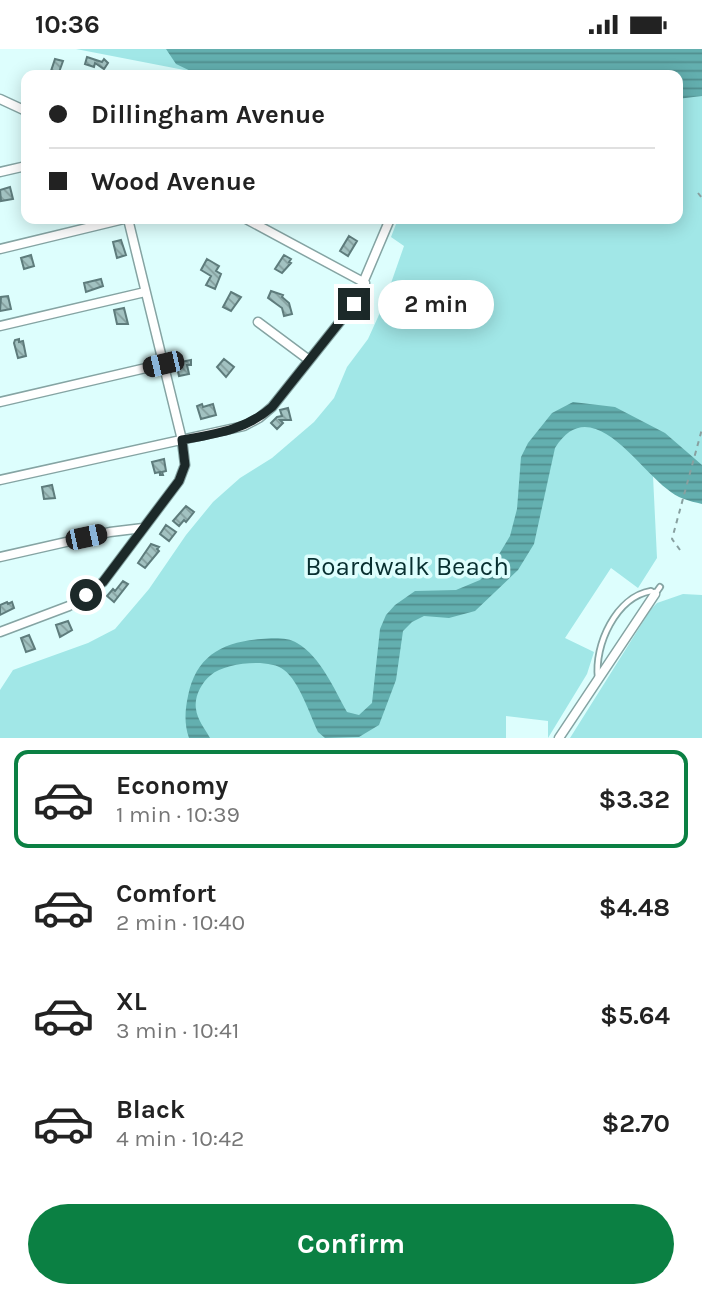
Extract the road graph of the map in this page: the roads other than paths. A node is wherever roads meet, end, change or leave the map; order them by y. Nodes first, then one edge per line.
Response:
1 (0, 99) edge
2 (21, 109) edge
3 (21, 167) edge
4 (0, 172) edge
5 (105, 224) edge
6 (127, 224) edge
7 (255, 224) edge
8 (388, 224) edge
9 (0, 249) edge
10 (365, 283) junction
11 (145, 292) junction
12 (258, 322) dead end
13 (0, 326) edge
14 (309, 360) junction
15 (163, 364) junction
16 (0, 402) edge
17 (182, 440) junction
18 (0, 480) edge
19 (143, 527) junction
20 (0, 557) edge
21 (657, 591) joint
22 (0, 632) edge
23 (598, 679) junction
24 (559, 738) edge

1 - 2 street
3 - 4 street
5 - 9 street
6 - 11 street
7 - 10 street
8 - 10 street
10 - 14 street
11 - 13 street
11 - 15 street
12 - 14 street
14 - 17 street
15 - 16 street
15 - 17 street
17 - 18 street
17 - 19 street
19 - 20 street
19 - 22 street
21 - 23 street
21 - 23 lane
23 - 24 street

